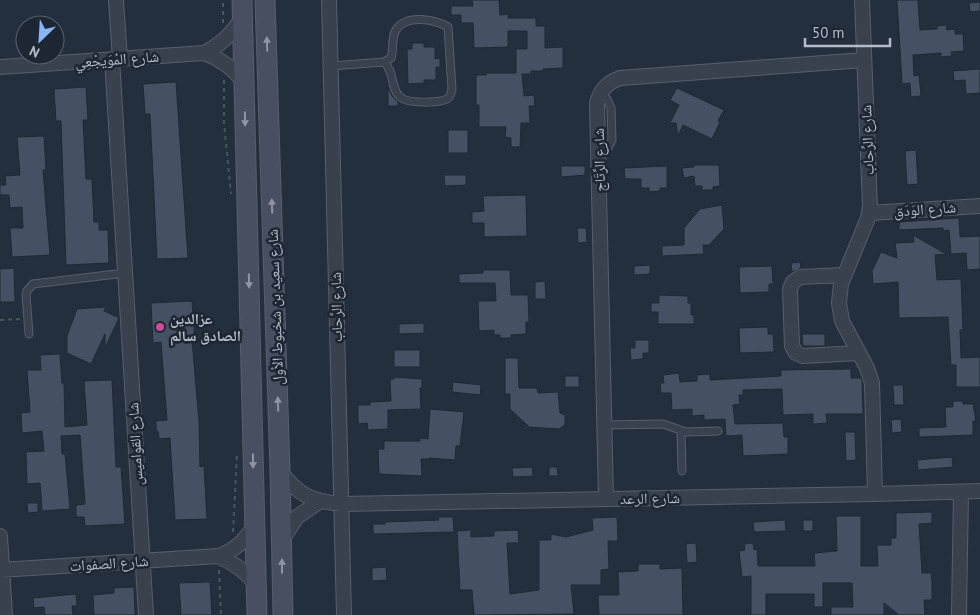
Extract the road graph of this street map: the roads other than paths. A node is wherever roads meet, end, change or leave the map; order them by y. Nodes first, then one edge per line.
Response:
1 (116, 0) edge
2 (265, 0) edge
3 (328, 0) edge
4 (862, 0) edge
5 (242, 9) edge
6 (204, 53) junction
7 (116, 59) junction
8 (864, 60) junction
9 (384, 62) junction
10 (330, 66) junction
11 (0, 67) edge
12 (244, 82) junction
13 (980, 206) edge
14 (870, 213) junction
15 (125, 273) junction
16 (845, 275) junction
17 (29, 334) dead end
18 (858, 352) junction
19 (604, 424) junction
20 (681, 431) junction
21 (718, 431) dead end
22 (280, 471) junction
23 (682, 471) dead end
24 (980, 491) edge
25 (960, 492) junction
26 (875, 494) junction
27 (606, 498) junction
28 (319, 502) junction
29 (342, 504) junction
30 (255, 525) junction
31 (0, 536) edge
32 (282, 540) junction
33 (218, 556) junction
34 (142, 561) junction
35 (1, 570) edge
36 (256, 585) junction
37 (5, 615) edge
38 (146, 615) edge
39 (256, 615) edge
40 (283, 615) edge
41 (344, 615) edge
42 (959, 615) edge

1 - 7 street, شارع القواميس
22 -> 2 main road, شارع سعيد بن شخبوط الأول
3 - 10 street, شارع الرِّحاب
4 - 8 street, شارع الرِّحاب
5 - 6 street, شارع المُوَيجْعِي
5 - 12 main road, شارع سعيد بن شخبوط الأول
6 - 7 street, شارع المُوَيجْعِي
6 - 12 street, شارع المُوَيجْعِي
7 - 11 street, شارع المُوَيجْعِي
7 - 15 street, شارع القواميس
8 - 14 street, شارع الرِّحاب
8 - 19 street, شارع الرِّتَاج
9 - 9 lane
9 - 10 lane
10 - 29 street, شارع الرِّحاب
12 -> 30 main road, شارع سعيد بن شخبوط الأول
13 - 14 street, شارع الوَدَق
14 - 16 street, شارع الرِّحاب
15 - 17 lane
15 - 34 street, شارع القواميس
16 - 18 street, شارع الرِّحاب
16 - 18 street
18 - 26 street, شارع الرِّحاب
19 - 20 lane
19 - 27 street, شارع الرِّتَاج
20 - 21 lane
20 - 23 lane
22 - 28 street, شارع الرعد
22 - 32 main road, شارع سعيد بن شخبوط الأول
24 - 25 street, شارع الرعد
25 - 26 street, شارع الرعد
25 - 42 street
26 - 27 street, شارع الرعد
27 - 29 street, شارع الرعد
28 - 29 street, شارع الرعد
28 - 32 street
29 - 41 street, شارع الرِّحاب
30 - 33 street, شارع الصفوات
30 - 36 main road, شارع سعيد بن شخبوط الأول
31 - 35 street
40 -> 32 main road, شارع سعيد بن شخبوط الأول
33 - 34 street, شارع الصفوات
33 - 36 street
34 - 35 street, شارع الصفوات
34 - 38 street, شارع القواميس
35 - 37 street
36 - 39 main road, شارع سعيد بن شخبوط الأول

